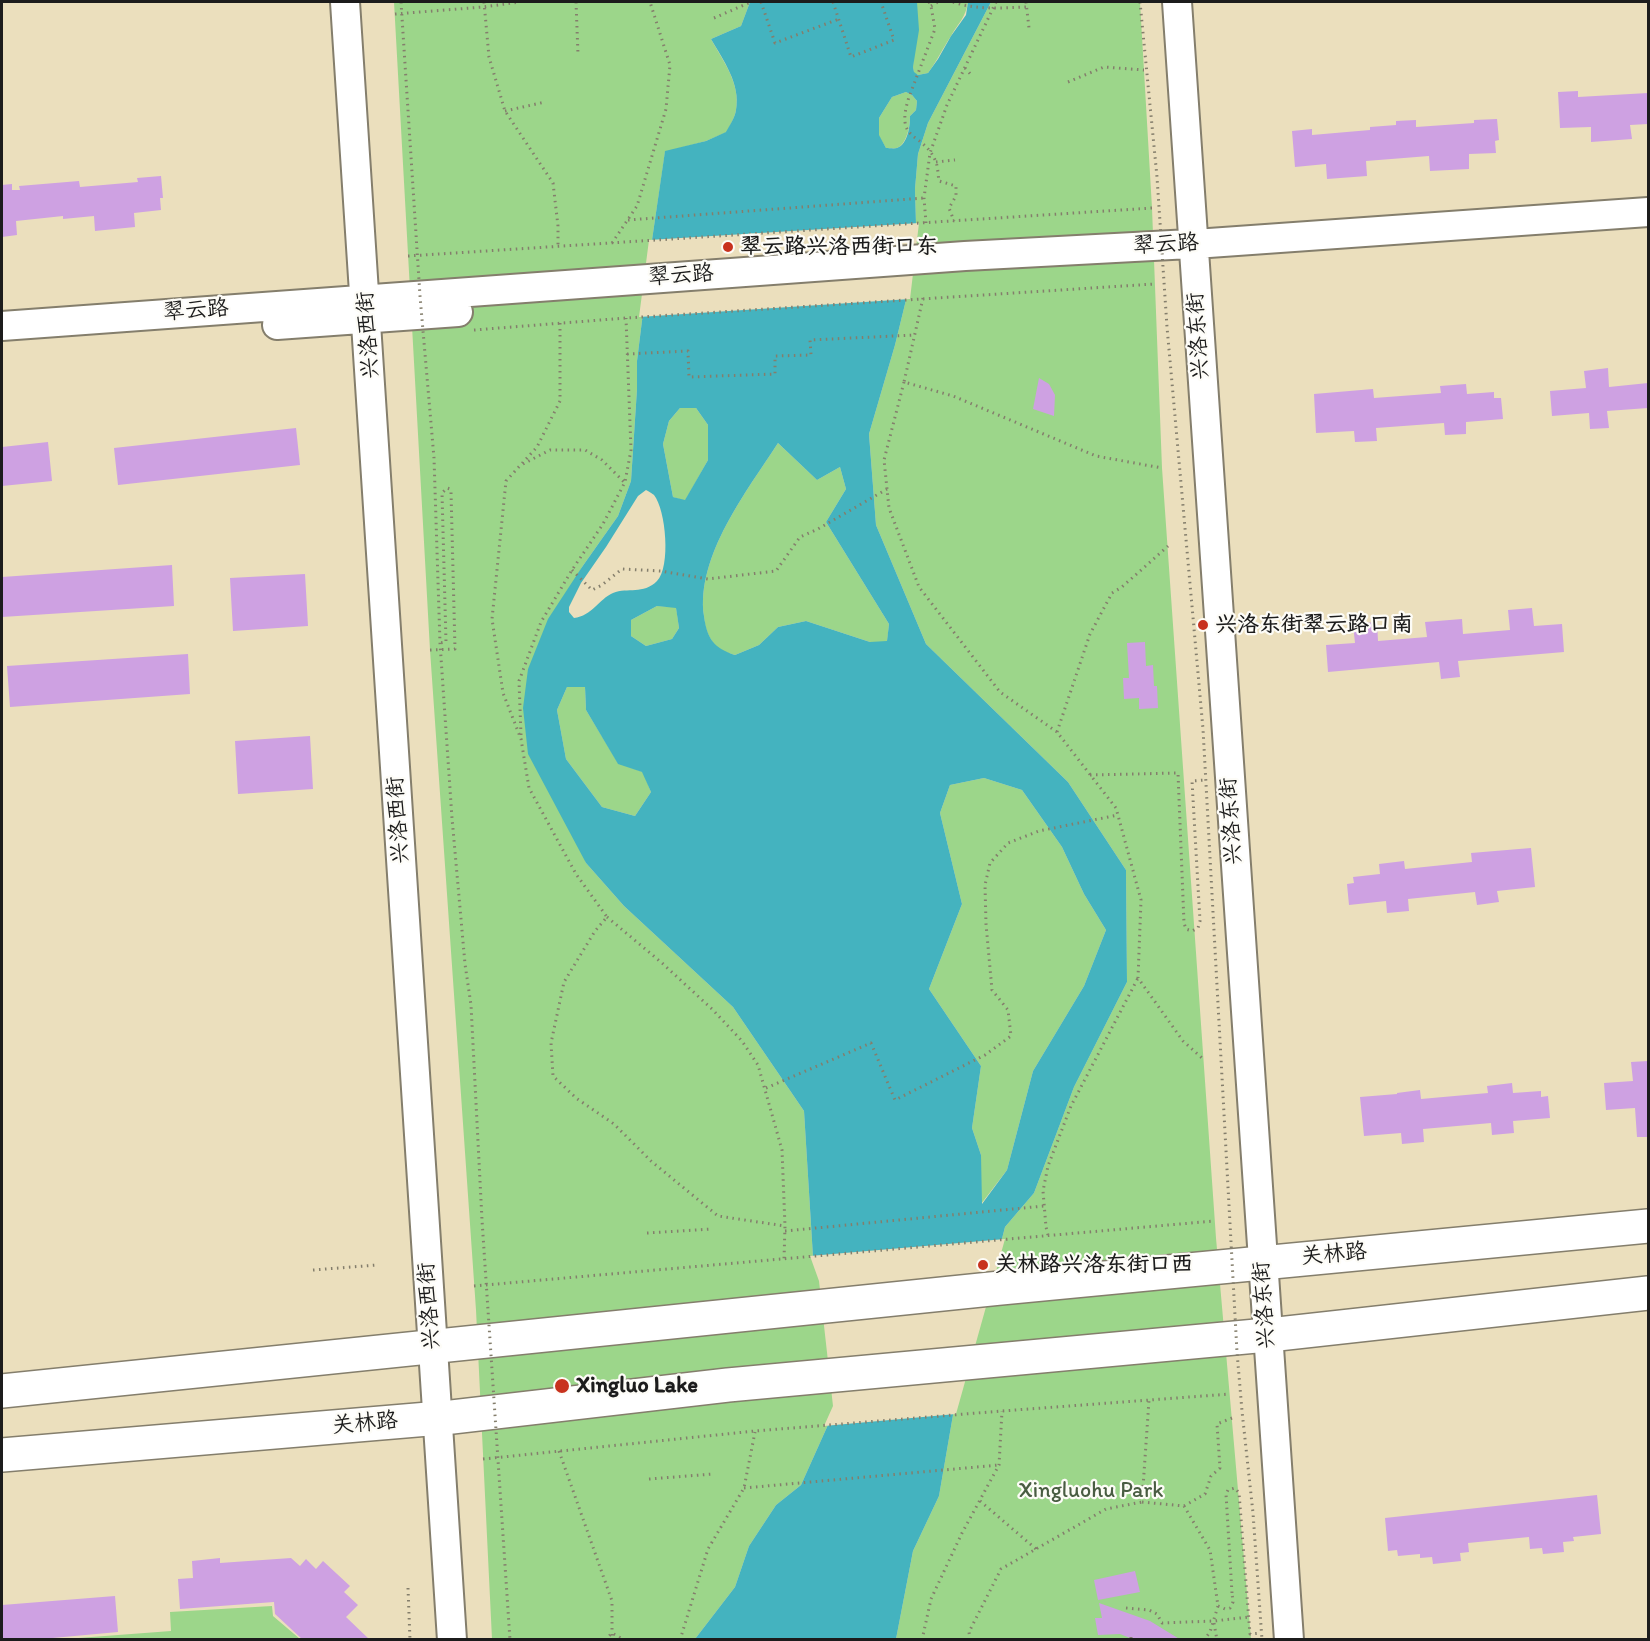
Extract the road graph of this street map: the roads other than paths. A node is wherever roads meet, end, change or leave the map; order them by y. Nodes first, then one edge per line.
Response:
1 (345, 2) edge
2 (361, 2) edge
3 (1177, 2) edge
4 (1193, 2) edge
5 (1648, 212) edge
6 (1648, 232) edge
7 (1202, 251) junction
8 (375, 309) junction
9 (2, 326) edge
10 (2, 344) edge
11 (1648, 1226) edge
12 (1270, 1261) junction
13 (1648, 1293) edge
14 (1273, 1335) junction
15 (440, 1344) junction
16 (2, 1391) edge
17 (445, 1417) junction
18 (2, 1455) edge
19 (452, 1640) edge
20 (468, 1640) edge
21 (1289, 1640) edge
22 (1300, 1640) edge

1 - 8 street, 兴洛西街
2 - 8 street, 兴洛西街
3 - 7 street, 兴洛东街
4 - 7 street, 兴洛东街
5 - 7 street, 翠云路
6 - 7 street, 翠云路
7 - 8 street, 翠云路
7 - 12 street, 兴洛东街
8 - 9 street, 翠云路
8 - 10 street, 翠云路
8 - 15 street, 兴洛西街
11 - 12 main road, 关林路
12 - 14 street, 兴洛东街
12 - 15 main road, 关林路
13 - 14 main road
14 - 17 main road, 关林路
14 - 21 street, 兴洛东街
14 - 22 street, 兴洛东街
15 - 16 main road
15 - 17 street, 兴洛西街
17 - 18 main road, 关林路
17 - 19 street, 兴洛西街
17 - 20 street, 兴洛西街

